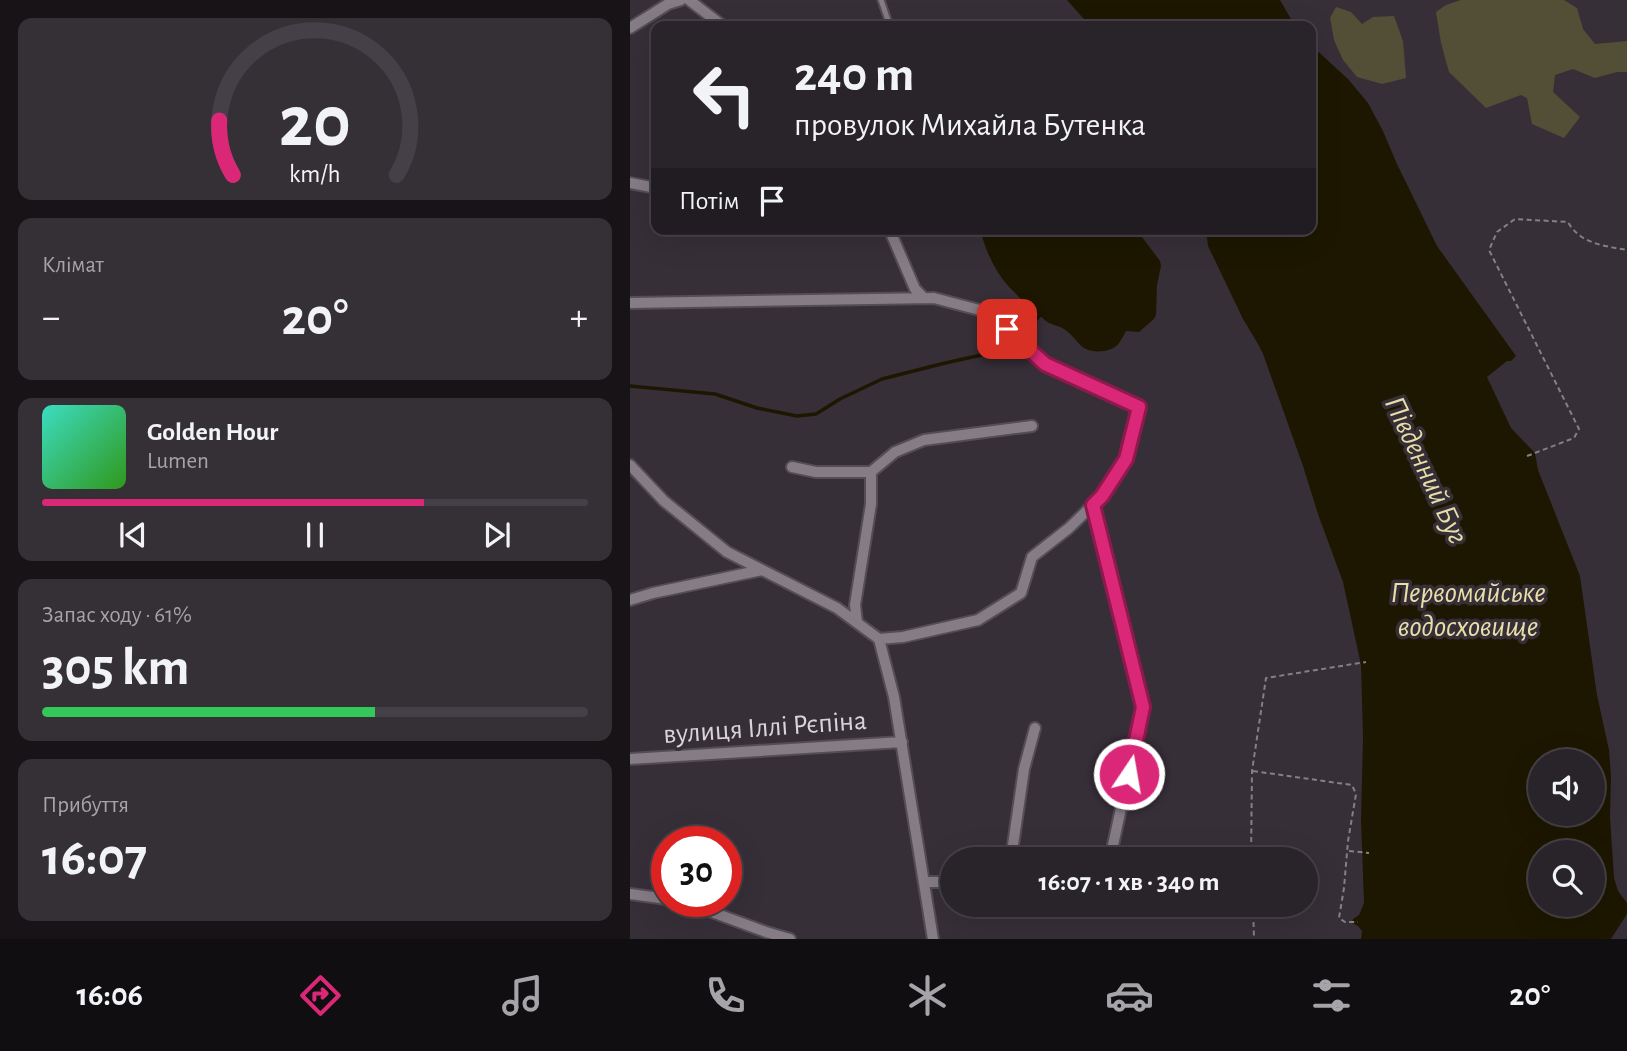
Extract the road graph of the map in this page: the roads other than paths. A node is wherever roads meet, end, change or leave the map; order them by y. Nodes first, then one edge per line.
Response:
1 (681, 0) edge
2 (689, 0) edge
3 (881, 0) edge
4 (716, 21) edge
5 (888, 21) edge
6 (630, 29) edge
7 (630, 183) edge
8 (651, 187) edge
9 (892, 235) edge
10 (923, 297) junction
11 (630, 303) edge
12 (1032, 426) dead end
13 (630, 465) edge
14 (792, 467) dead end
15 (871, 472) junction
16 (1093, 505) junction
17 (762, 569) junction
18 (630, 600) edge
19 (857, 622) junction
20 (879, 639) junction
21 (1035, 728) dead end
22 (902, 742) junction
23 (630, 759) edge
24 (1013, 847) edge
25 (1113, 847) edge
26 (924, 881) junction
27 (940, 882) edge
28 (630, 894) edge
29 (651, 897) edge
30 (725, 917) edge
31 (790, 939) edge
32 (933, 939) edge

1 - 6 street
2 - 4 street
3 - 5 lane
7 - 8 street
9 - 10 street
10 - 11 street
10 - 16 street
12 - 15 street
13 - 17 street
14 - 15 street
15 - 19 street
16 - 20 street
16 - 25 street
17 - 18 street
17 - 19 street
19 - 20 street
20 - 22 street
21 - 24 street
22 - 23 street, вулиця Іллі Рєпіна
22 - 26 street
26 - 27 street
26 - 32 street
28 - 29 street
30 - 31 street

